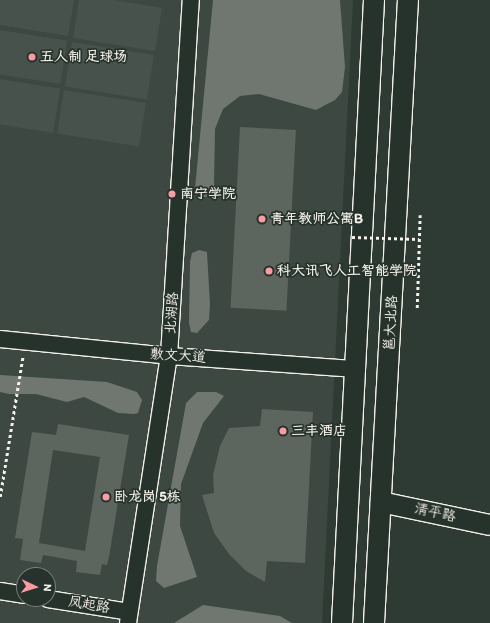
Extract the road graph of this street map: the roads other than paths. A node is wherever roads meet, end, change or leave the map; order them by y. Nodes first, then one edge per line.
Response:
1 (191, 0) edge
2 (374, 0) edge
3 (408, 0) edge
4 (0, 339) edge
5 (169, 356) junction
6 (357, 368) junction
7 (381, 502) junction
8 (490, 525) edge
9 (0, 591) edge
10 (16, 594) edge
11 (56, 601) edge
12 (129, 618) edge
13 (342, 623) edge
14 (374, 623) edge

1 - 5 street, 北湖路
2 - 6 street
3 - 7 street, 邕大北路
4 - 5 street, 敷文大道
5 - 6 street, 敷文大道
5 - 12 street, 北湖路
6 - 13 street
7 - 8 street, 清平路
7 - 14 street, 邕大北路
9 - 10 street
11 - 12 street, 凤起路

